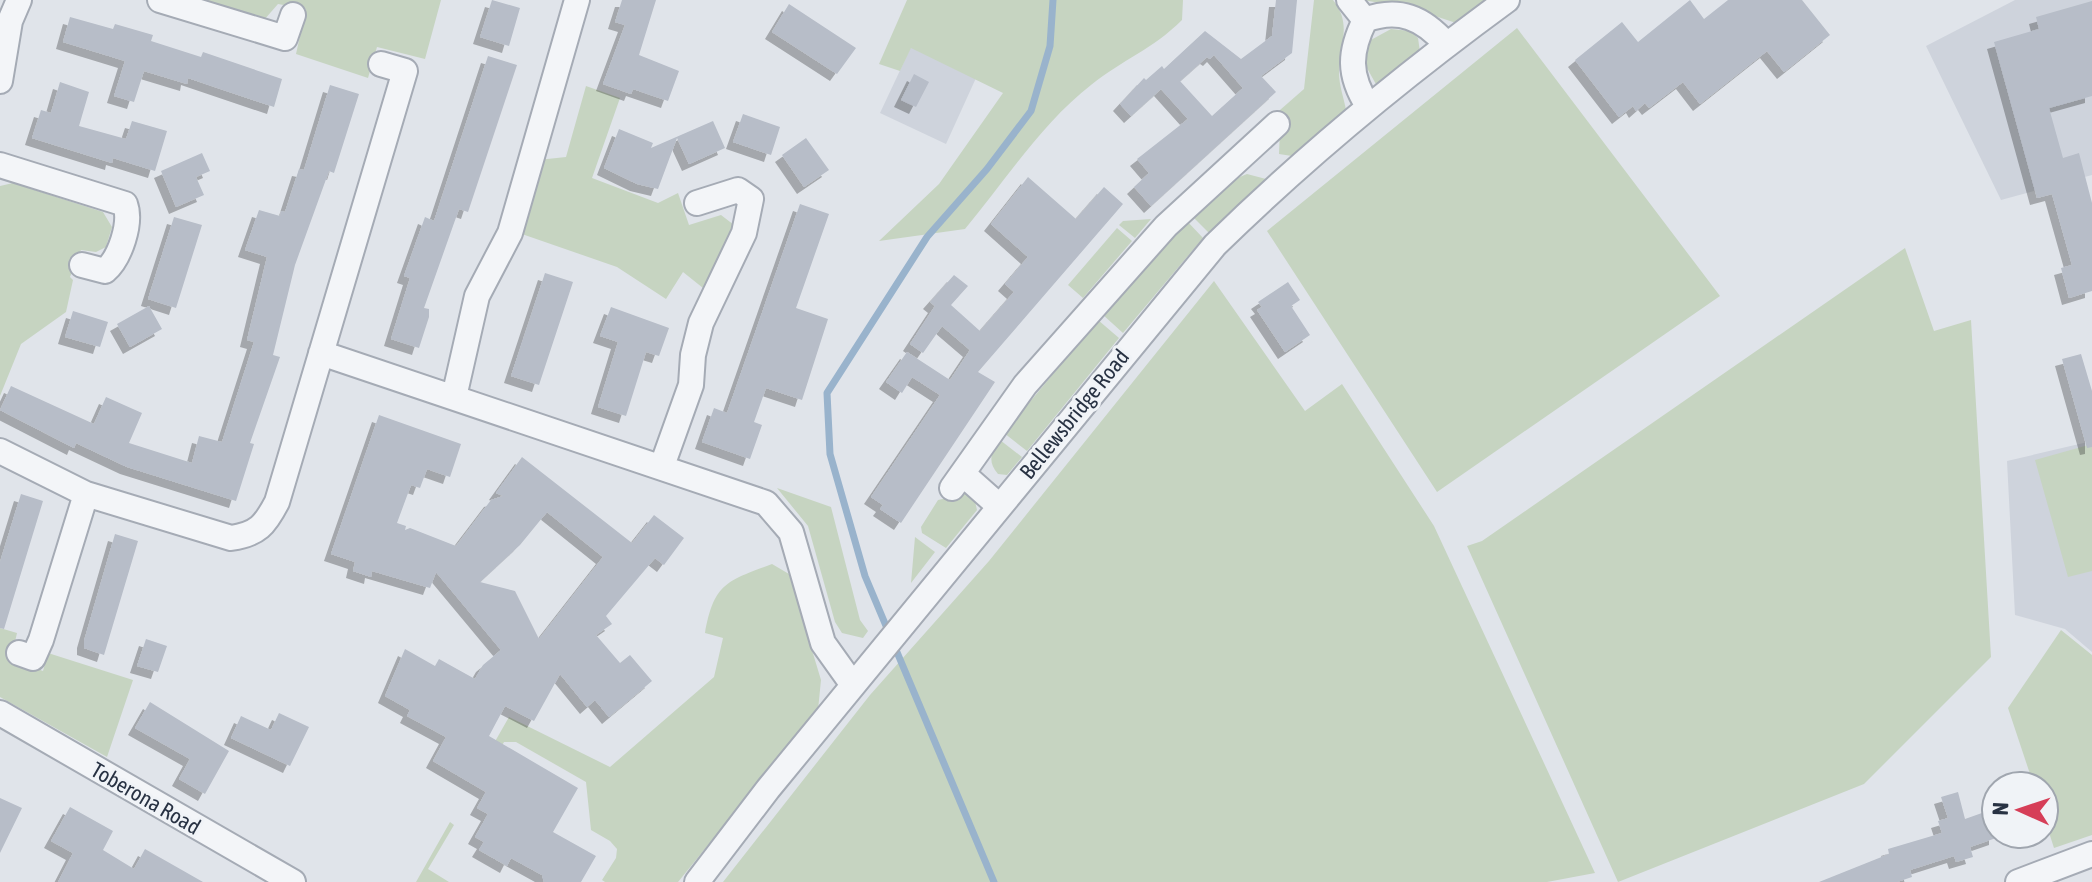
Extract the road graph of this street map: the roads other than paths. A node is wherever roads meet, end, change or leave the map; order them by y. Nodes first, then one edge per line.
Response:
1 (19, 0) edge
2 (160, 0) edge
3 (577, 0) edge
4 (1349, 0) edge
5 (1507, 0) edge
6 (293, 15) dead end
7 (1365, 20) junction
8 (1446, 44) junction
9 (381, 64) dead end
10 (0, 81) edge
11 (1368, 106) junction
12 (1277, 124) dead end
13 (1253, 146) junction
14 (0, 165) edge
15 (1283, 178) junction
16 (697, 203) dead end
17 (82, 265) dead end
18 (321, 353) junction
19 (454, 397) junction
20 (0, 451) edge
21 (662, 466) junction
22 (86, 494) junction
23 (999, 506) junction
24 (19, 653) dead end
25 (853, 685) junction
26 (0, 713) edge
27 (2092, 854) edge
28 (293, 882) edge
29 (697, 882) edge
30 (2018, 882) edge

1 - 10 street
2 - 6 street
3 - 19 street
4 - 7 street
5 - 8 street, Bellewsbridge Road
7 - 8 street
7 - 11 street
8 - 11 street, Bellewsbridge Road
9 - 18 street
11 - 15 street, Bellewsbridge Road
12 - 13 street
13 - 15 street
13 - 23 street
14 - 17 street
15 - 23 street, Bellewsbridge Road
16 - 21 street
18 - 19 street
18 - 22 street
19 - 21 street
20 - 22 street
21 - 25 street
22 - 24 street
23 - 25 street, Bellewsbridge Road
25 - 29 street, Bellewsbridge Road
26 - 28 street, Toberona Road
27 - 30 street

